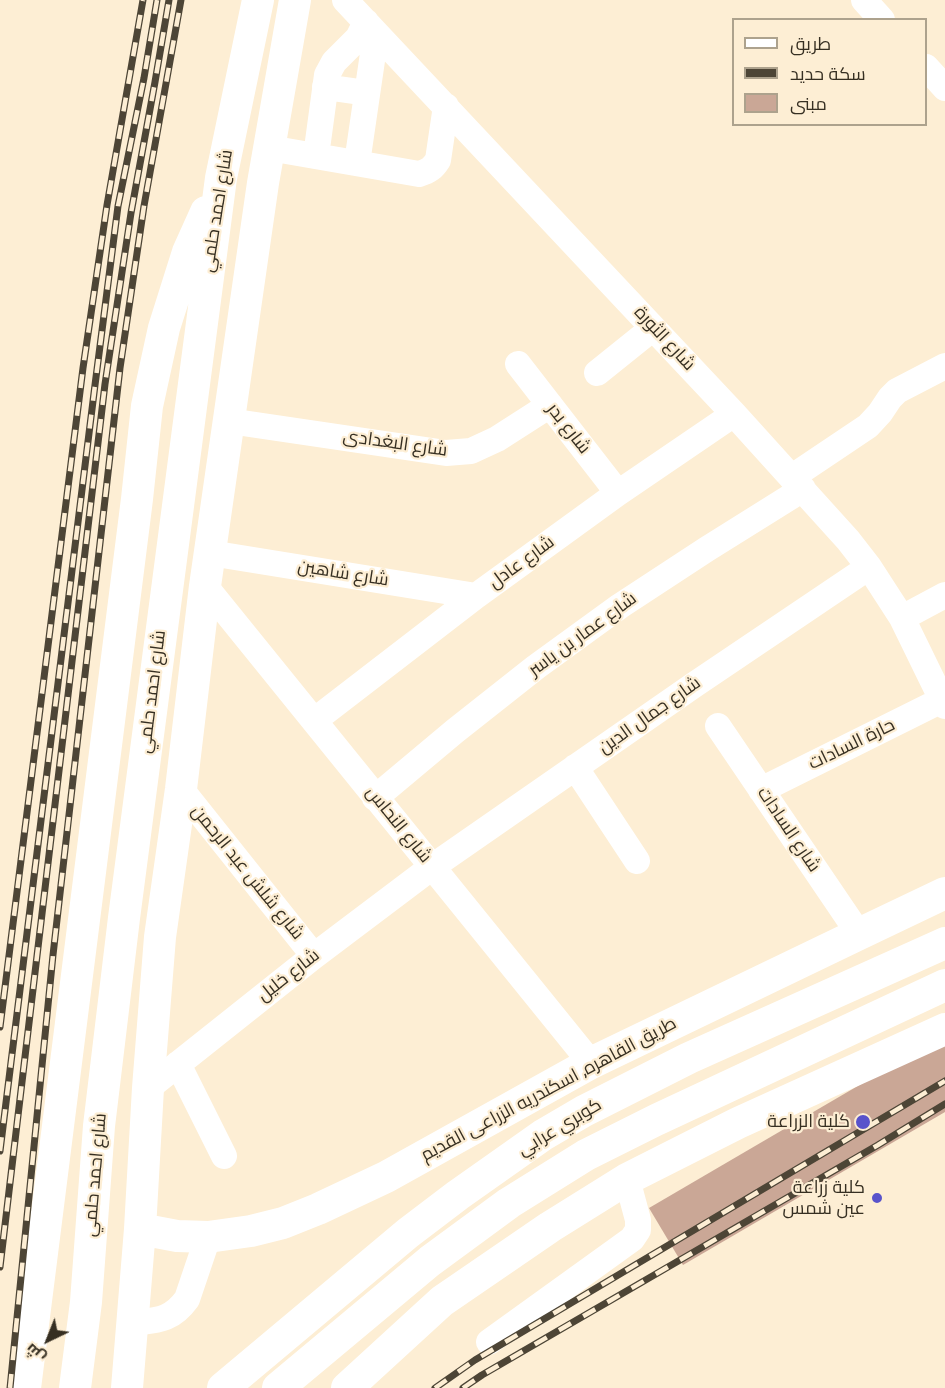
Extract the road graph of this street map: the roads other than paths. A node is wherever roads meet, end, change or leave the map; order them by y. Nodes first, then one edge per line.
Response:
1 (258, 0) edge
2 (295, 0) edge
3 (345, 0) edge
4 (864, 0) edge
5 (880, 18) edge
6 (371, 27) junction
7 (927, 68) edge
8 (325, 87) junction
9 (945, 88) edge
10 (368, 93) junction
11 (446, 106) junction
12 (269, 148) junction
13 (316, 156) junction
14 (357, 164) junction
15 (221, 178) junction
16 (653, 328) junction
17 (518, 364) dead end
18 (945, 366) edge
19 (597, 373) dead end
20 (550, 405) junction
21 (734, 414) junction
22 (229, 421) junction
23 (797, 483) junction
24 (618, 493) junction
25 (210, 553) junction
26 (868, 567) junction
27 (205, 586) junction
28 (945, 595) edge
29 (476, 596) junction
30 (902, 618) junction
31 (944, 703) edge
32 (315, 720) junction
33 (718, 726) dead end
34 (575, 767) junction
35 (181, 789) junction
36 (761, 789) junction
37 (375, 798) junction
38 (637, 861) dead end
39 (432, 867) junction
40 (945, 893) edge
41 (859, 934) junction
42 (945, 943) edge
43 (314, 956) junction
44 (945, 985) edge
45 (945, 1029) edge
46 (591, 1063) junction
47 (178, 1064) junction
48 (148, 1088) junction
49 (224, 1156) dead end
50 (627, 1179) junction
51 (140, 1229) junction
52 (208, 1236) junction
53 (133, 1323) junction
54 (489, 1342) dead end
55 (25, 1388) edge
56 (75, 1388) edge
57 (127, 1388) edge
58 (223, 1388) edge
59 (278, 1388) edge
60 (347, 1388) edge

1 - 15 main road, شارع احمد حلمي
2 - 12 main road
3 - 6 street, شارع الثورة
4 - 5 street
6 - 8 street
6 - 10 street
6 - 11 street, شارع الثورة
7 - 9 street
8 - 10 street
8 - 13 street
10 - 14 street
11 - 14 street
11 - 16 street, شارع الثورة
12 - 13 street
12 - 22 main road
13 - 14 street
15 - 55 main road
15 - 56 main road, شارع احمد حلمي
16 - 19 street
16 - 21 street, شارع الثورة
17 - 20 street, شارع بدر
18 - 23 street, شارع عمار بن ياسر
20 - 22 street, شارع البغدادى
20 - 24 street, شارع بدر
21 - 23 street, شارع الثورة
21 - 24 street, شارع عادل
22 - 25 main road
23 - 26 street, شارع الثورة
23 - 37 street, شارع عمار بن ياسر
24 - 29 street, شارع عادل
25 - 27 main road
25 - 29 street, شارع شاهين
26 - 30 street, شارع الثورة
26 - 34 street, شارع جمال الدين
27 - 32 street, شارع النحاس
27 - 35 main road
28 - 30 street
29 - 32 street, شارع عادل
30 - 31 street, شارع الثورة
31 - 36 street, حارة السادات
32 - 37 street, شارع النحاس
33 - 36 street, شارع السادات
34 - 38 street
34 - 39 street, شارع جمال الدين
35 - 43 street, شارع شلش عبد الرحمن
35 - 48 main road
36 - 41 street, شارع السادات
37 - 39 street, شارع النحاس
39 - 43 street, شارع خليل
39 - 46 street, شارع النحاس
40 - 41 main road, طريق القاهره, اسكندريه الزراعى القديم
41 - 46 main road, طريق القاهره, اسكندريه الزراعى القديم
42 - 58 main road, كوبري عرابي
43 - 47 street, شارع خليل
44 - 59 main road, كوبري عرابي
45 - 50 main road
46 - 52 main road, طريق القاهره, اسكندريه الزراعى القديم
47 - 48 street, شارع خليل
47 - 49 street
48 - 51 main road
50 - 54 street
50 - 60 main road
51 - 52 main road, طريق القاهره, اسكندريه الزراعى القديم
51 - 53 main road
52 - 53 street
53 - 57 main road

